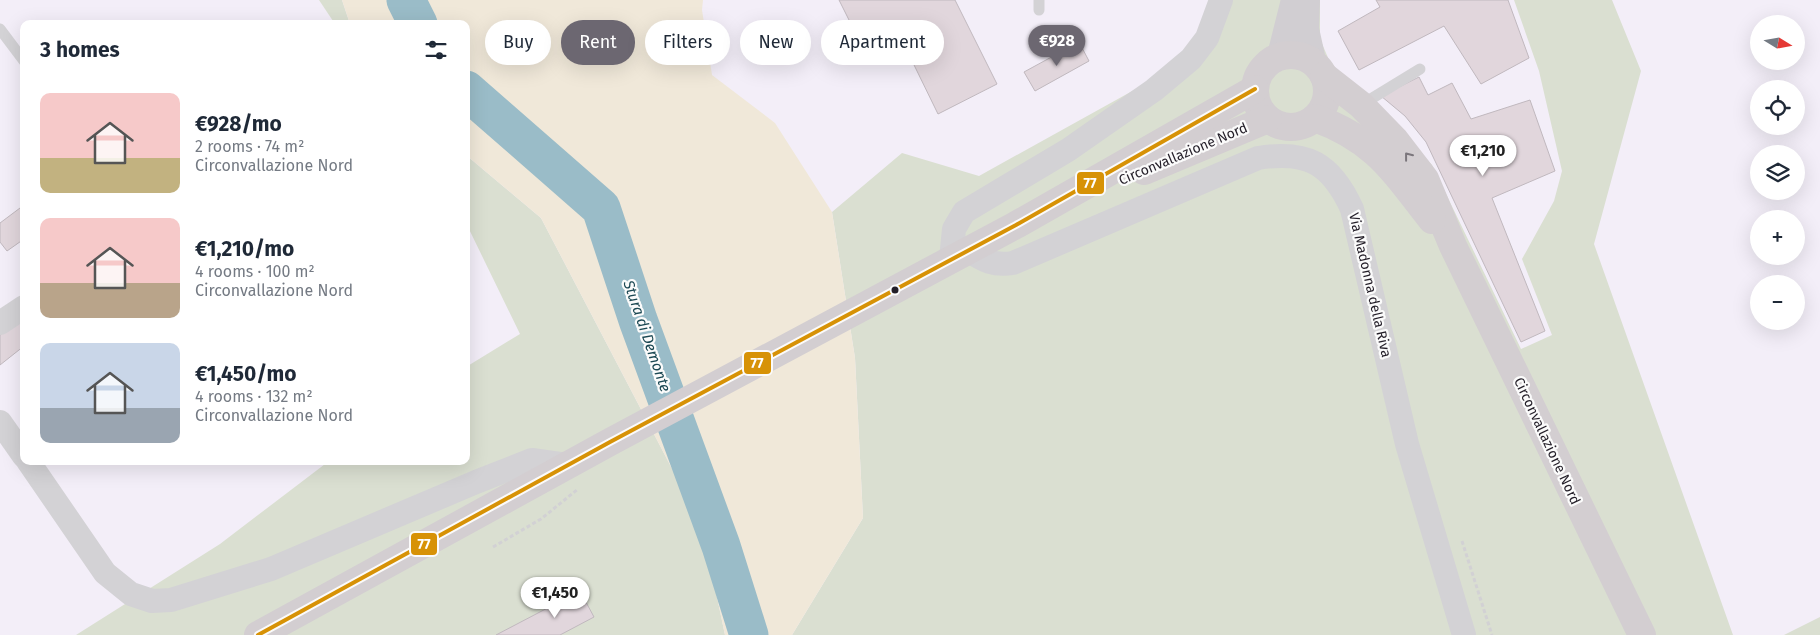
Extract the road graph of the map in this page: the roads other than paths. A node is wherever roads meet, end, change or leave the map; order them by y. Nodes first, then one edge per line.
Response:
1 (1220, 0) edge
2 (1295, 0) edge
3 (1306, 0) edge
4 (0, 30) edge
5 (20, 56) edge
6 (1281, 56) junction
7 (1318, 69) junction
8 (1420, 69) dead end
9 (1255, 89) junction
10 (1361, 105) junction
11 (1268, 119) junction
12 (1320, 119) junction
13 (1016, 225) junction
14 (1453, 246) junction
15 (960, 255) junction
16 (20, 310) edge
17 (0, 323) edge
18 (0, 422) edge
19 (20, 450) edge
20 (31, 465) edge
21 (567, 466) junction
22 (258, 635) edge
23 (1464, 635) edge
24 (1642, 635) edge

1 - 15 street
2 - 6 main road
3 - 7 main road
4 - 5 lane
6 - 7 main road
6 - 9 main road
7 - 10 main road, Circonvallazione Nord
7 - 12 main road
8 - 10 lane
9 - 11 main road
9 - 13 main road, Circonvallazione Nord
10 - 12 street
14 -> 10 main road, Circonvallazione Nord
11 - 12 main road
11 - 13 main road, Circonvallazione Nord
12 - 14 main road, Circonvallazione Nord
13 - 15 main road, Circonvallazione Nord
14 - 24 main road, Circonvallazione Nord
15 - 21 main road, Circonvallazione Nord
15 - 23 street, Via Madonna della Riva
16 - 17 street
18 - 19 street
20 - 21 street
21 - 22 main road, Circonvallazione Nord

